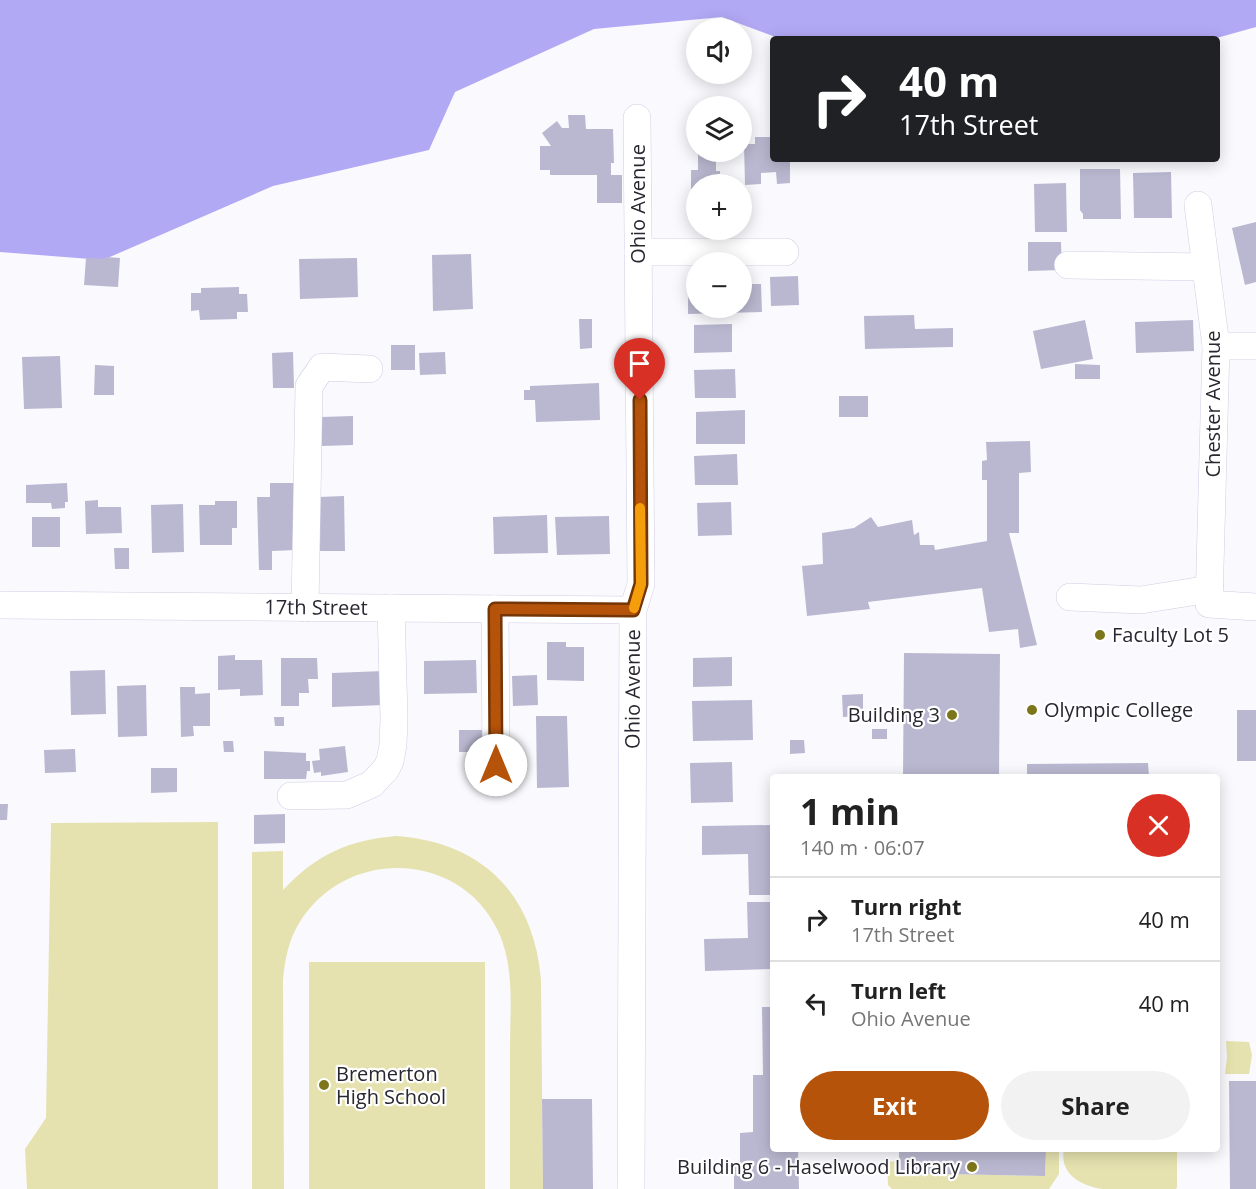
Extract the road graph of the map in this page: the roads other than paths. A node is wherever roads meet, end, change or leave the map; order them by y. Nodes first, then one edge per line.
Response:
1 (637, 118) dead end
2 (1198, 205) dead end
3 (638, 252) junction
4 (785, 252) dead end
5 (1068, 265) dead end
6 (1205, 267) junction
7 (1216, 346) junction
8 (1256, 346) edge
9 (369, 369) dead end
10 (1070, 597) dead end
11 (1210, 597) junction
12 (0, 605) edge
13 (1256, 607) edge
14 (305, 608) junction
15 (391, 608) junction
16 (495, 609) junction
17 (633, 610) junction
18 (496, 765) dead end
19 (291, 796) dead end
20 (631, 1189) edge

1 - 3 street, Ohio Avenue
2 - 6 street, Chester Avenue
3 - 4 street
3 - 17 street, Ohio Avenue
5 - 6 street
6 - 7 street, Chester Avenue
7 - 8 street
7 - 11 street, Chester Avenue
9 - 14 street
10 - 11 street
11 - 13 street
12 - 14 street, 17th Street
14 - 15 street, 17th Street
15 - 16 street, 17th Street
15 - 19 street
16 - 17 street, 17th Street
16 - 18 street
17 - 20 street, Ohio Avenue

